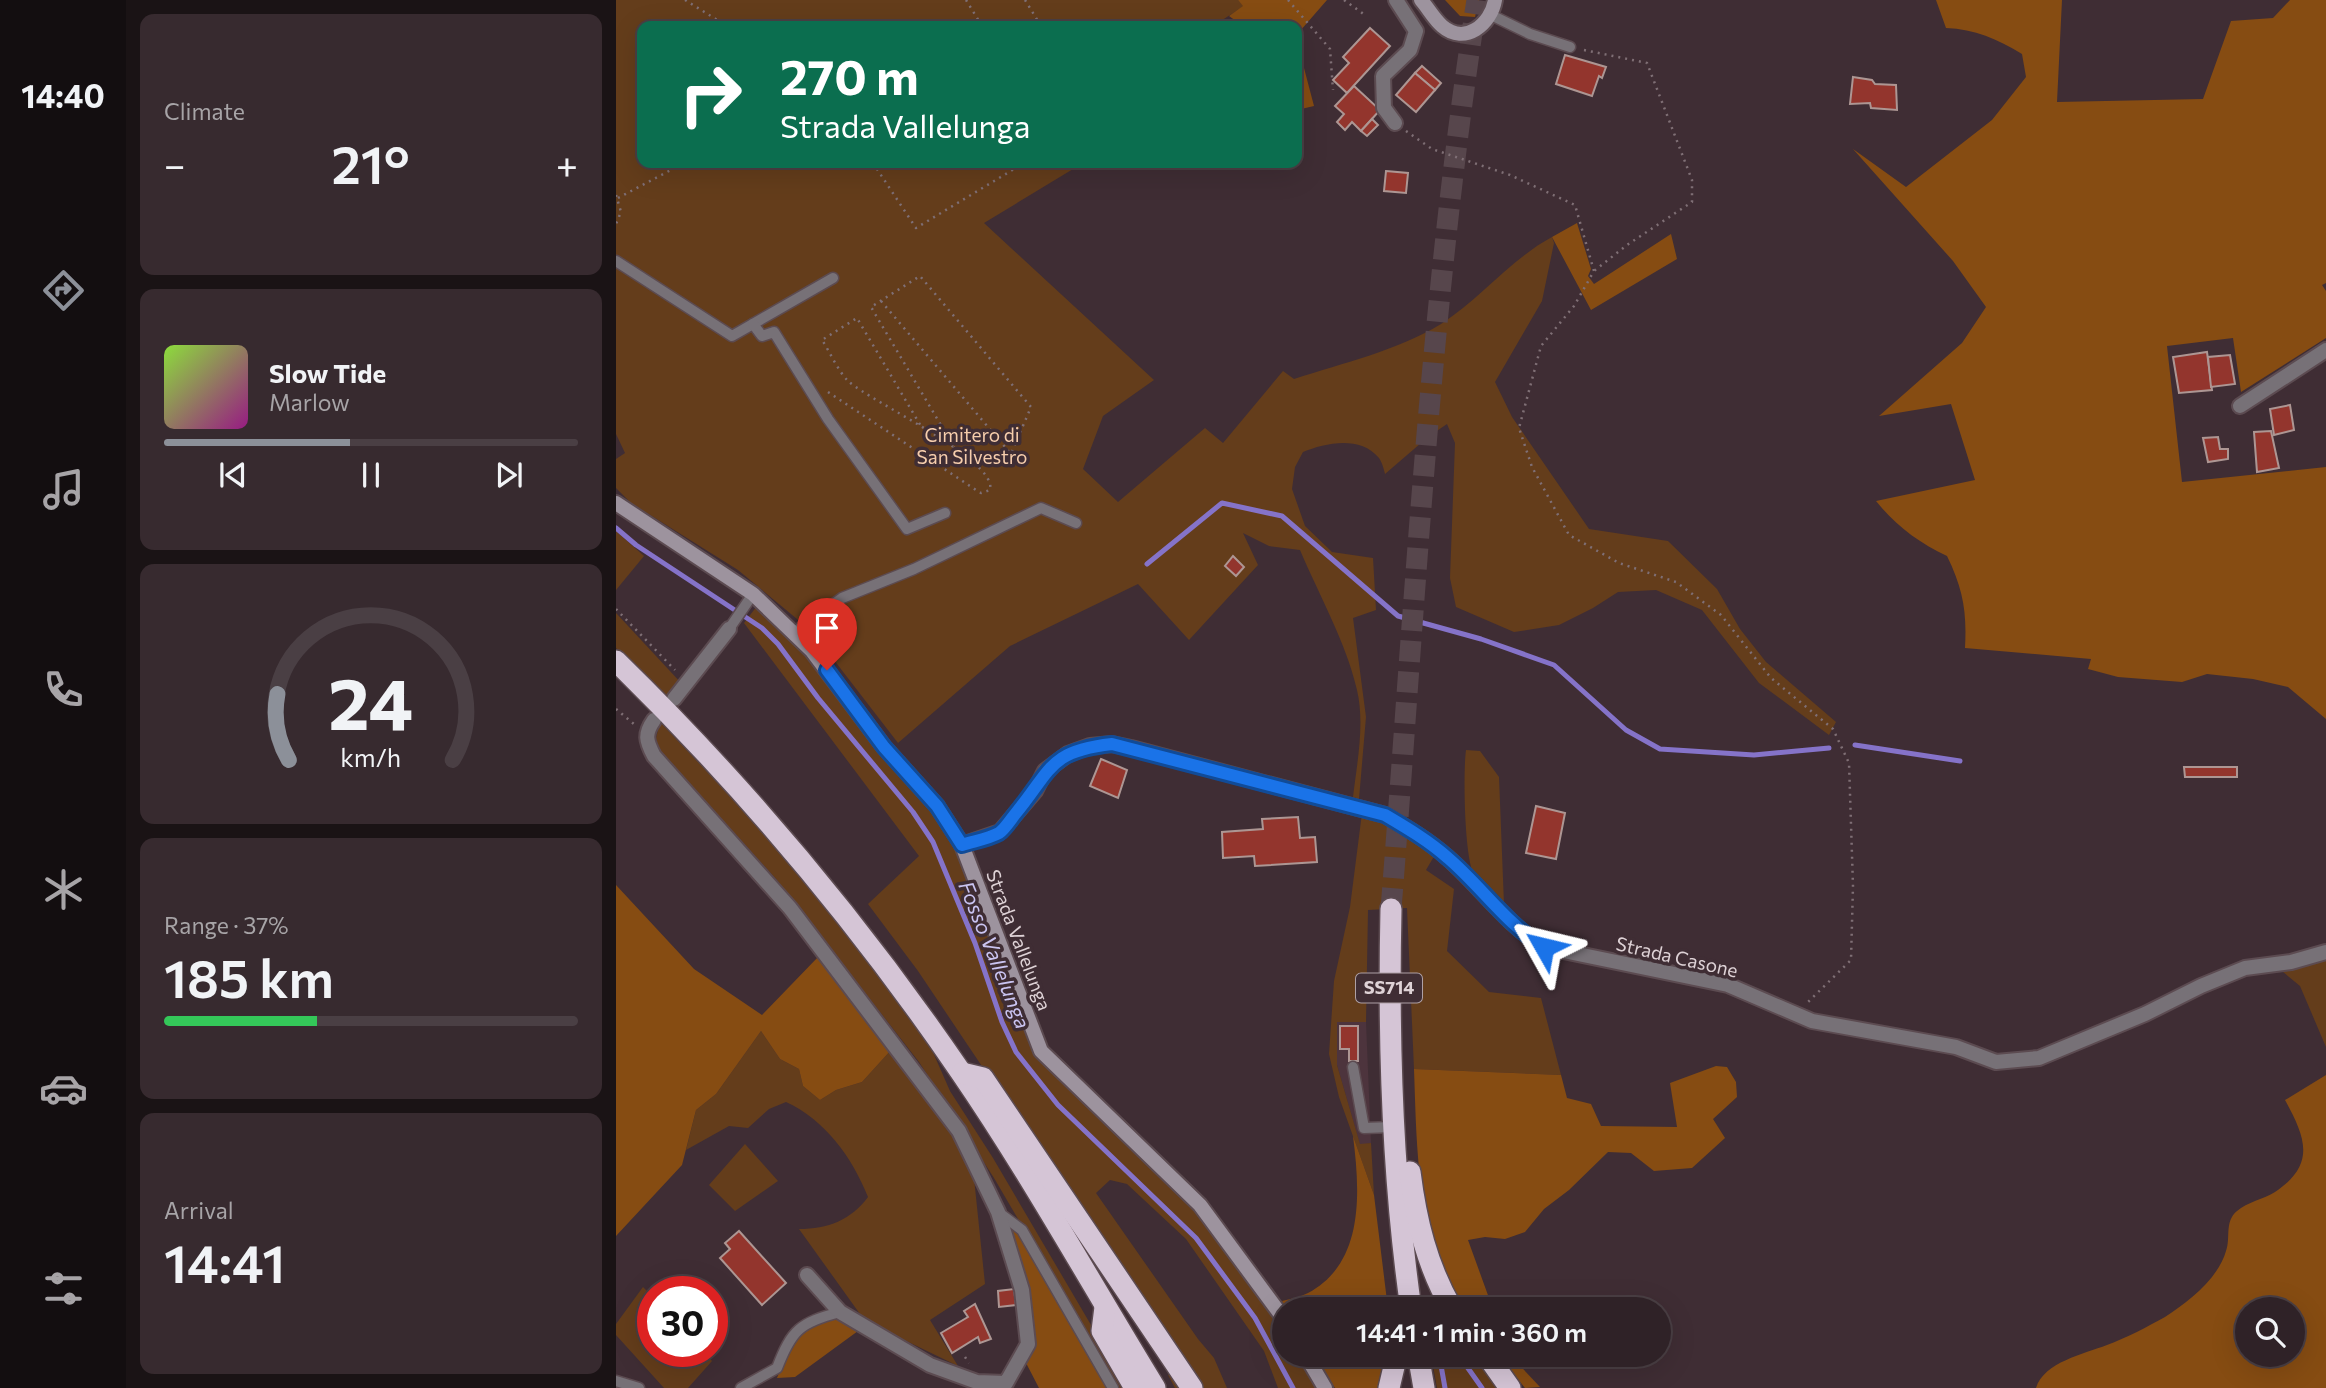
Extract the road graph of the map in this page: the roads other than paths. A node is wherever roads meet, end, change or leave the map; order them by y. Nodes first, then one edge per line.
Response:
1 (1396, 0) edge
2 (1421, 0) edge
3 (1493, 7) edge
4 (1570, 47) road end
5 (1395, 123) road end
6 (616, 261) edge
7 (833, 278) dead end
8 (753, 324) junction
9 (2326, 350) edge
10 (2240, 406) dead end
11 (616, 503) edge
12 (945, 513) dead end
13 (1076, 523) dead end
14 (753, 594) junction
15 (729, 629) joint
16 (793, 633) junction
17 (616, 661) edge
18 (624, 675) edge
19 (674, 699) dead end
20 (654, 720) dead end
21 (962, 845) junction
22 (1391, 908) tunnel mouth
23 (2326, 952) edge
24 (1353, 1068) dead end
25 (962, 1073) junction
26 (1393, 1127) junction
27 (1395, 1150) junction
28 (1400, 1211) junction
29 (998, 1212) junction
30 (807, 1275) dead end
31 (1395, 1297) edge
32 (1410, 1297) edge
33 (1446, 1297) edge
34 (1272, 1304) edge
35 (1105, 1307) junction
36 (840, 1312) junction
37 (1313, 1367) edge
38 (1394, 1367) edge
39 (1420, 1367) edge
40 (1495, 1367) edge
41 (616, 1381) edge
42 (1390, 1386) edge
43 (639, 1388) edge
44 (741, 1388) edge
45 (1113, 1388) edge
46 (1135, 1388) edge
47 (1155, 1388) edge
48 (1192, 1388) edge
49 (1325, 1388) edge
50 (1424, 1388) edge
51 (1510, 1388) edge

1 - 5 street
2 - 3 street
3 - 4 lane
6 - 8 lane
7 - 8 lane
8 - 12 lane
9 - 10 street
11 - 14 street, Strada Vallelunga
13 - 16 lane
14 - 15 lane
14 - 16 street, Strada Vallelunga
15 - 19 street
16 - 21 street, Strada Vallelunga
17 - 18 highway
18 - 25 highway
20 - 29 street
21 - 23 street, Strada Casone
21 - 34 street, Strada Vallelunga
22 - 26 highway, SS714
24 - 26 lane
25 - 35 highway
25 - 48 highway
26 - 27 highway, SS714
27 - 28 highway, SS714
27 - 33 highway
28 - 31 highway
28 - 32 highway, SS714
29 - 36 street
29 - 45 lane
30 - 36 street
35 - 46 highway
35 - 47 highway
36 - 44 lane
37 - 49 street
38 - 42 highway
39 - 50 highway
40 - 51 highway
41 - 43 lane

